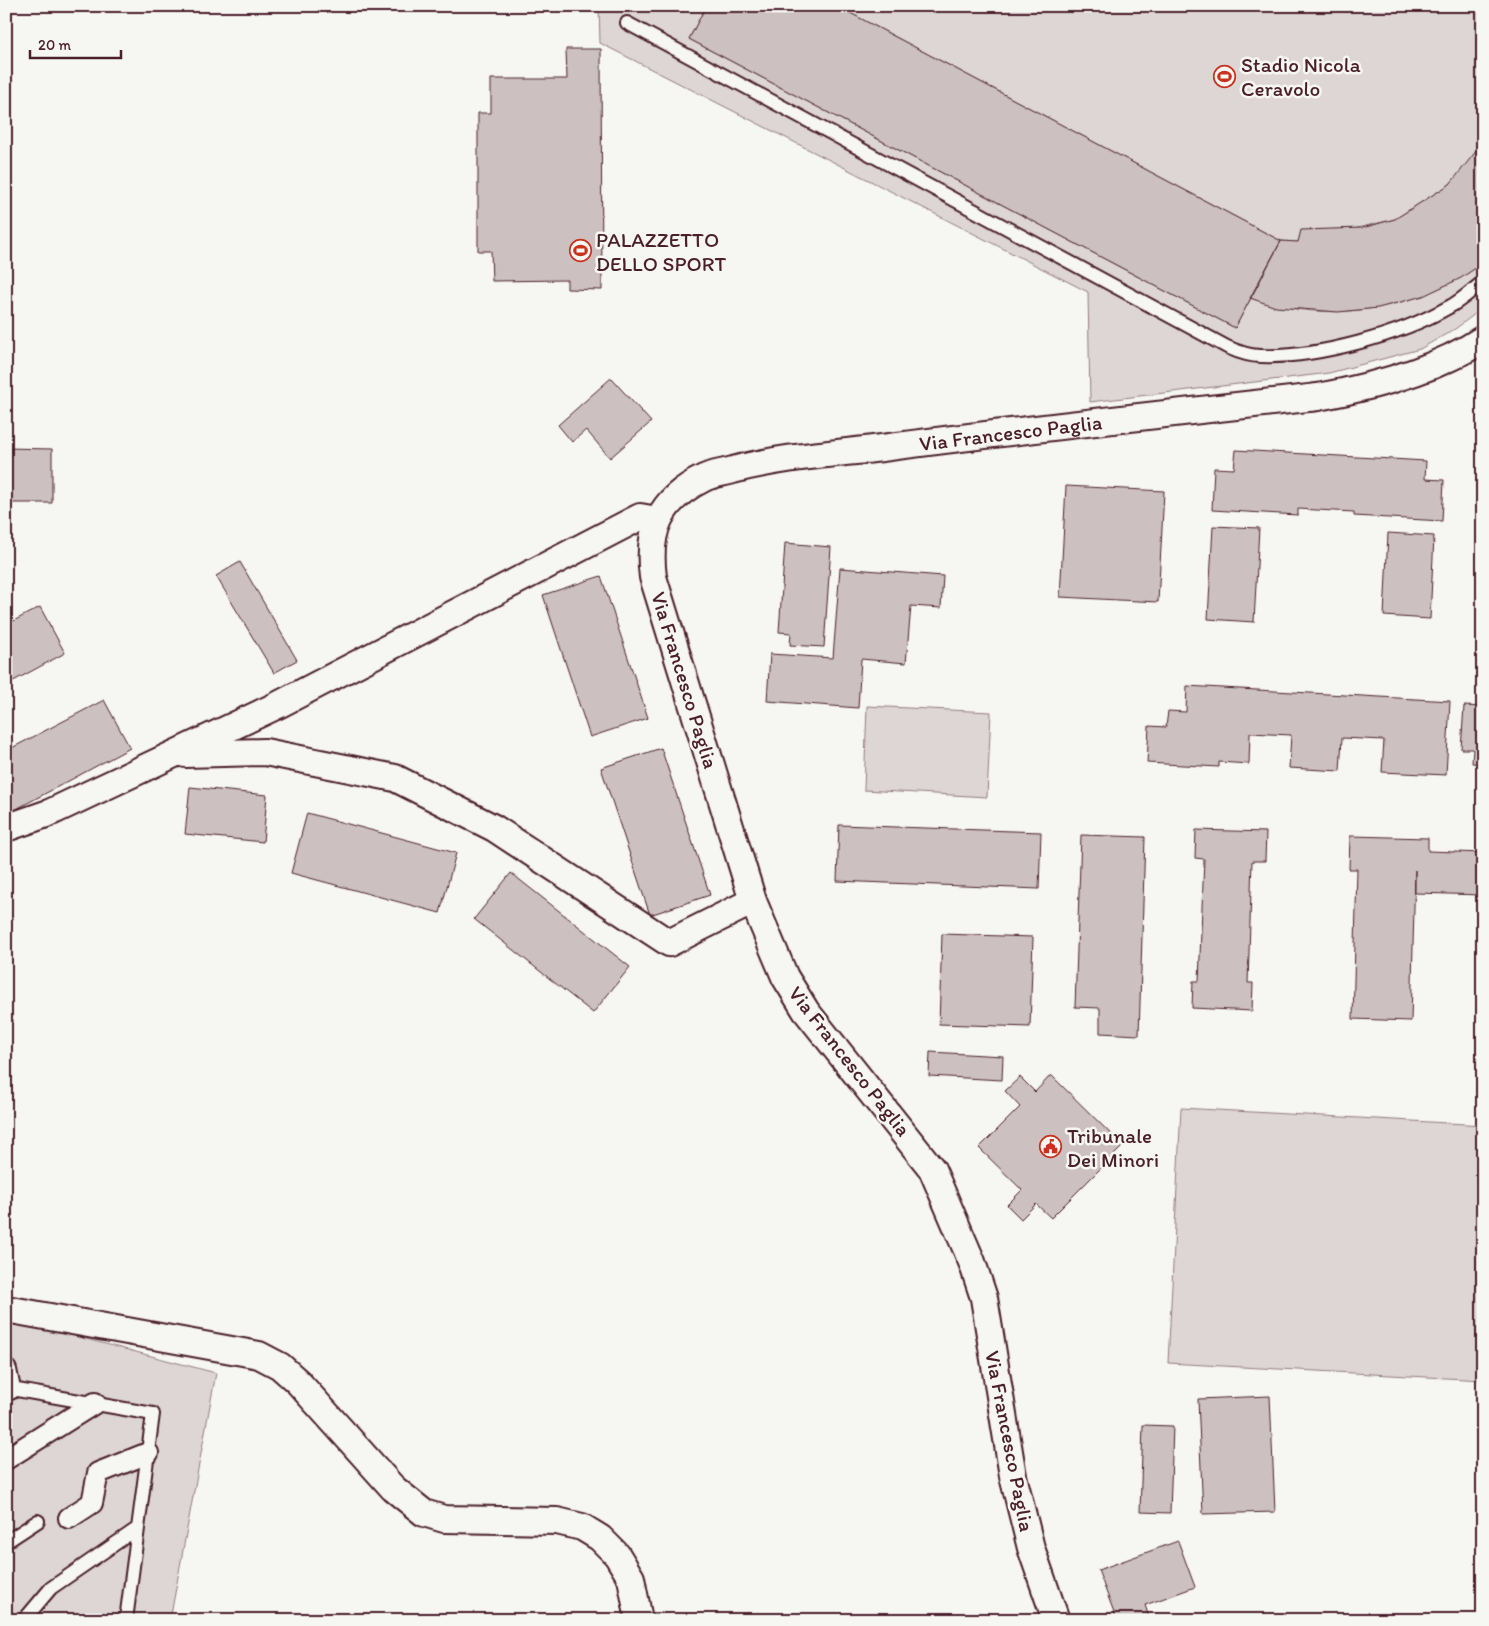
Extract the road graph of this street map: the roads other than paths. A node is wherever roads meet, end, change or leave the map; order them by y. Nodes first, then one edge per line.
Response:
1 (627, 23) dead end
2 (1483, 282) edge
3 (1483, 339) edge
4 (657, 520) junction
5 (174, 754) junction
6 (6, 828) edge
7 (753, 901) junction
8 (6, 1309) edge
9 (7, 1382) edge
10 (95, 1403) junction
11 (148, 1453) junction
12 (6, 1459) edge
13 (69, 1518) dead end
14 (38, 1521) dead end
15 (138, 1528) junction
16 (6, 1542) edge
17 (24, 1620) edge
18 (126, 1620) edge
19 (639, 1620) edge
20 (1056, 1620) edge

1 - 2 lane
3 - 4 street, Via Francesco Paglia
4 - 5 street
4 - 7 street, Via Francesco Paglia
5 - 6 street
5 - 7 street
7 - 20 street, Via Francesco Paglia
8 - 19 street
9 - 10 lane
10 - 11 lane
10 - 12 street
11 - 13 street
11 - 15 lane
14 - 16 lane
15 - 17 lane
15 - 18 lane

